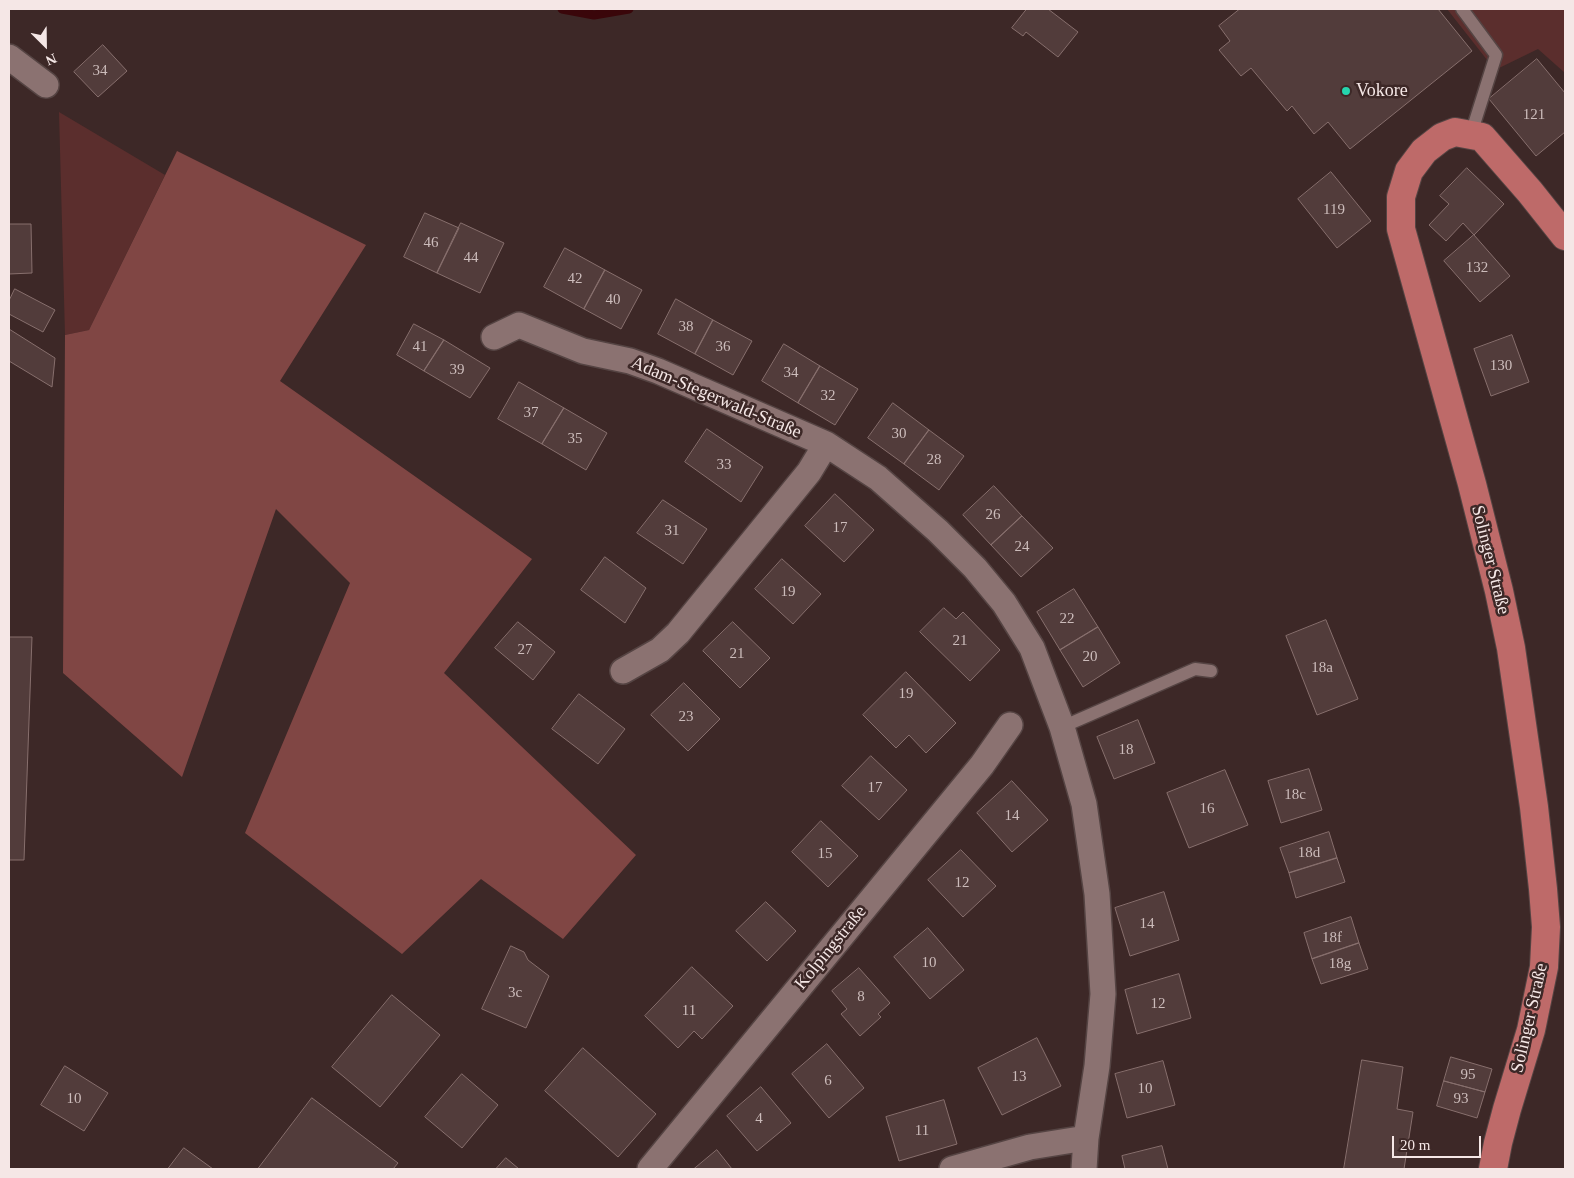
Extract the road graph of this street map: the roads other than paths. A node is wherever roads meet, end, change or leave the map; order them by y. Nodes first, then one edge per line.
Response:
1 (1462, 9) edge
2 (9, 57) edge
3 (46, 85) dead end
4 (1471, 134) junction
5 (1565, 236) edge
6 (494, 337) dead end
7 (826, 444) junction
8 (623, 671) dead end
9 (1211, 671) dead end
10 (1010, 725) dead end
11 (1062, 727) junction
12 (1086, 1138) junction
13 (650, 1169) edge
14 (952, 1169) edge
15 (1084, 1169) edge
16 (1494, 1169) edge

1 - 4 lane
2 - 3 street
4 - 5 main road
4 - 16 main road, Solinger Straße
6 - 7 street, Adam-Stegerwald-Straße
7 - 8 street, Adam-Stegerwald-Straße
7 - 11 street, Adam-Stegerwald-Straße
9 - 11 lane
10 - 13 street, Kolpingstraße
11 - 12 street, Adam-Stegerwald-Straße
12 - 14 street
12 - 15 street, Adam-Stegerwald-Straße

